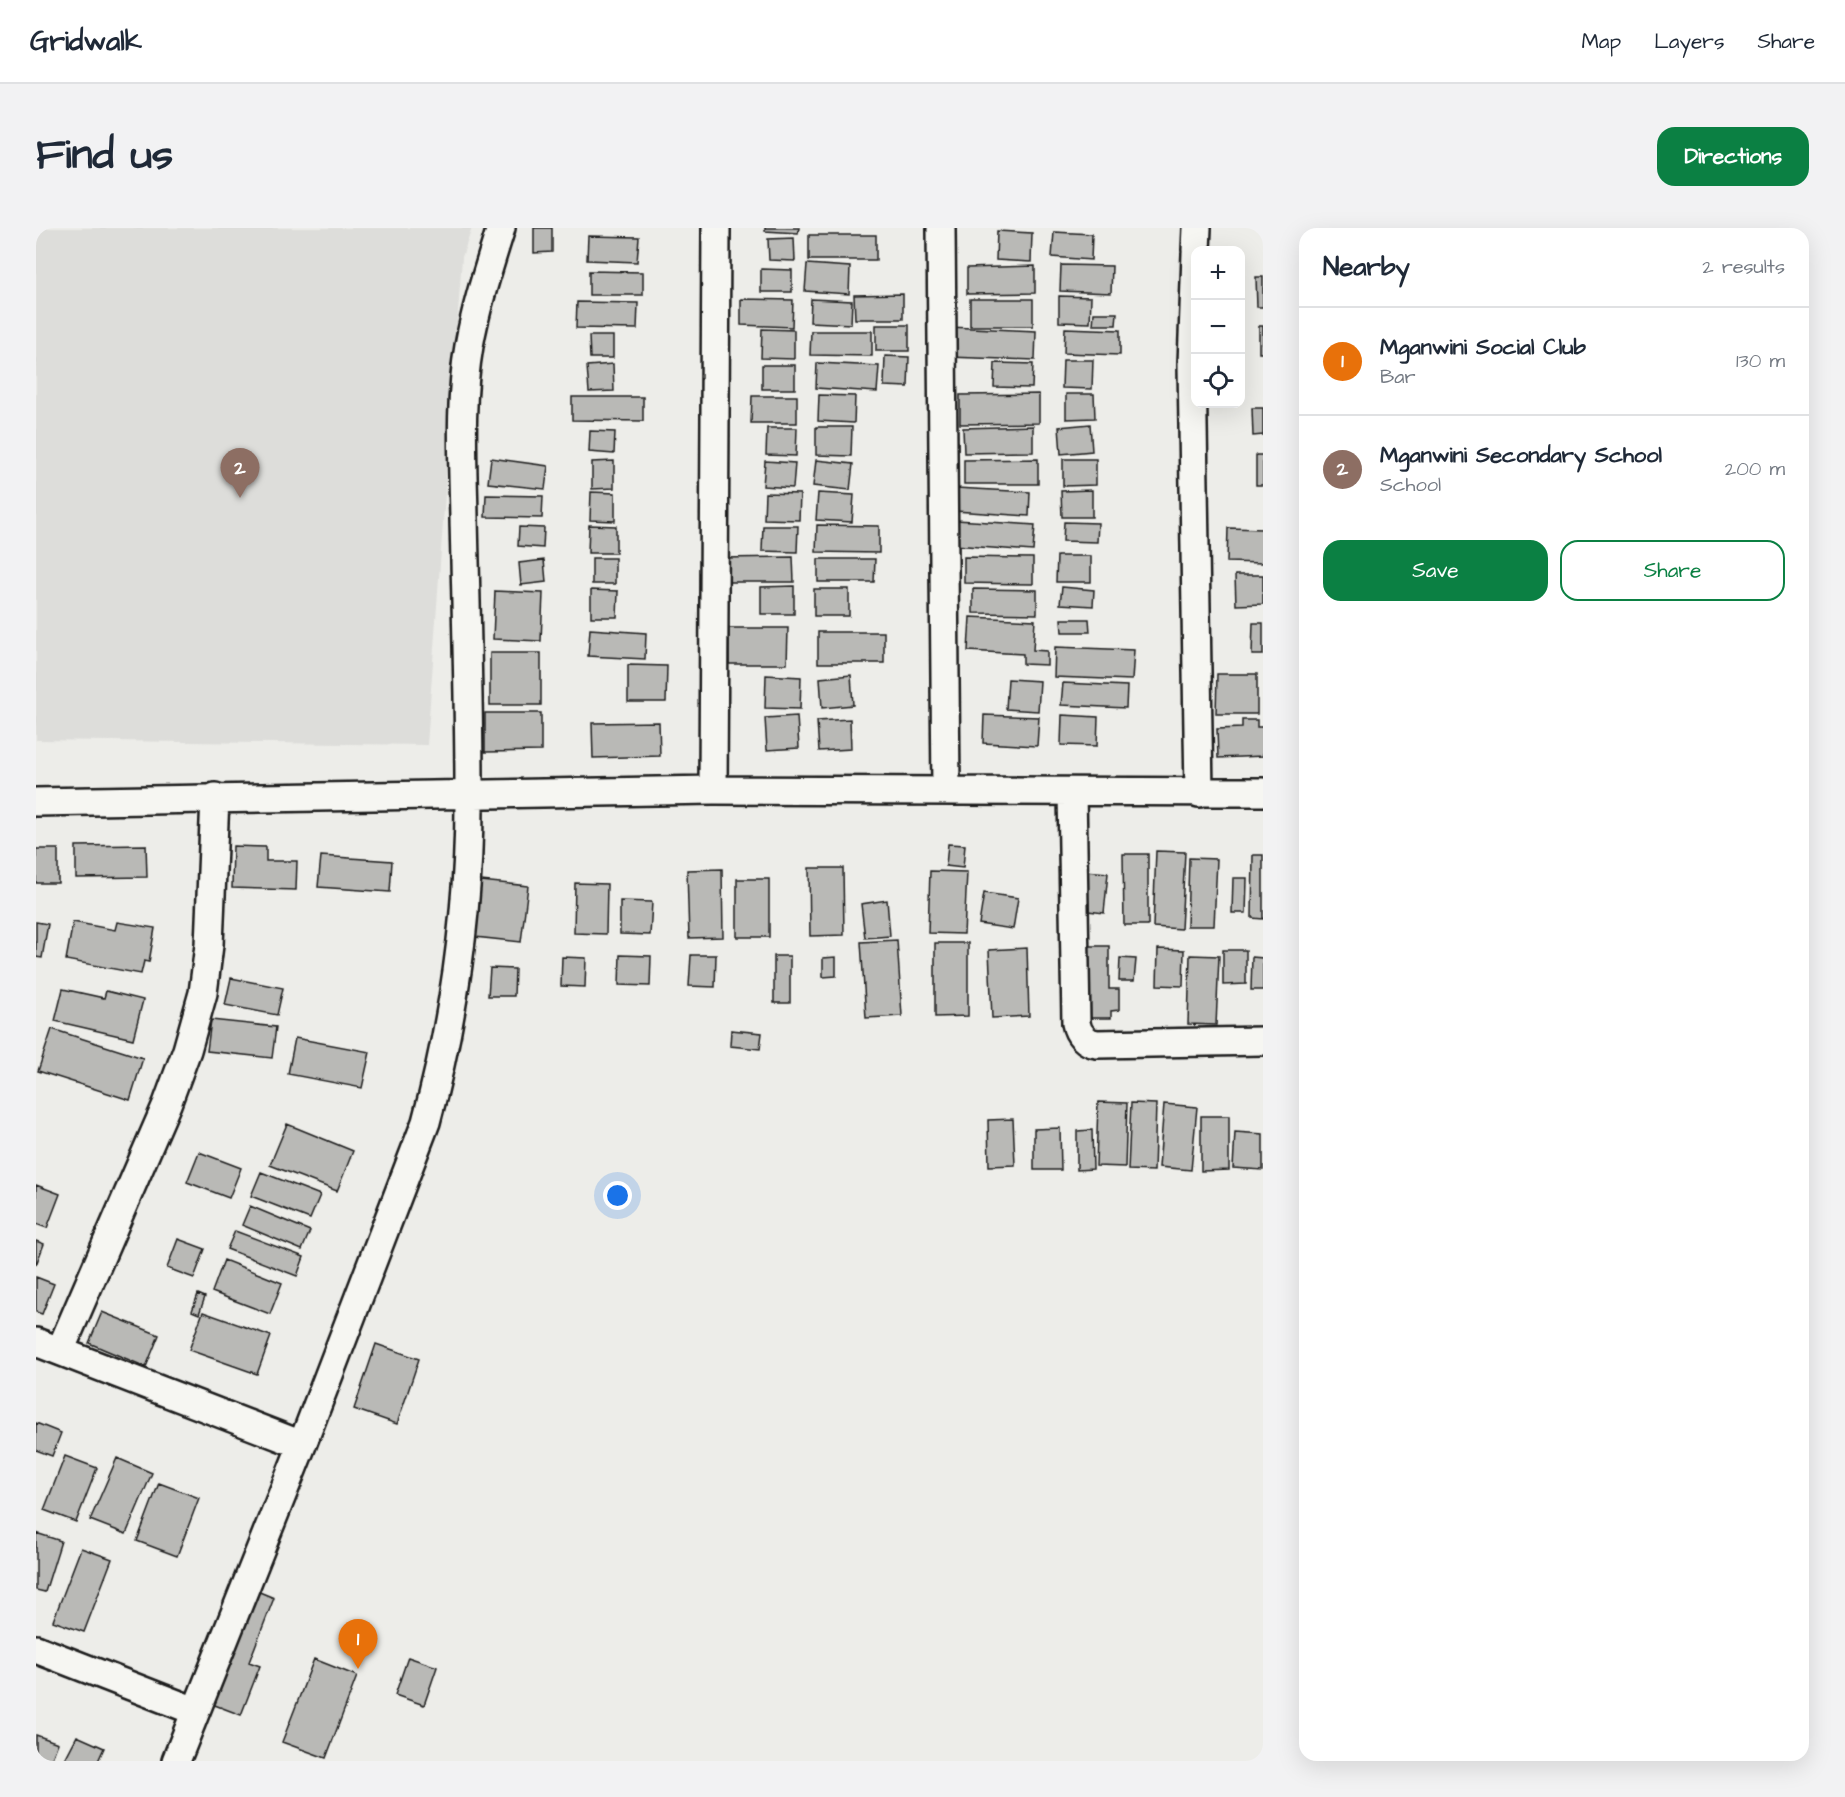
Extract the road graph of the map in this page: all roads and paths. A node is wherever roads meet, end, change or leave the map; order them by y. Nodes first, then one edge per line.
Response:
1 (501, 228) edge
2 (716, 228) edge
3 (941, 228) edge
4 (1197, 228) edge
5 (1196, 246) edge
6 (1194, 300) edge
7 (712, 789) junction
8 (945, 790) junction
9 (1072, 792) junction
10 (1263, 792) edge
11 (469, 793) junction
12 (1199, 793) junction
13 (215, 797) junction
14 (36, 802) edge
15 (1263, 1041) edge
16 (48, 1347) edge
17 (302, 1445) junction
18 (36, 1649) edge
19 (195, 1711) junction
20 (176, 1761) edge

1 - 11 street
2 - 7 street
3 - 8 street
4 - 5 street
6 - 12 street
7 - 8 street
7 - 11 street
8 - 9 street
9 - 12 street
9 - 15 street
10 - 12 street
11 - 13 street
11 - 17 street
13 - 14 street
13 - 16 street
16 - 17 street
17 - 19 street
18 - 19 street
19 - 20 street

